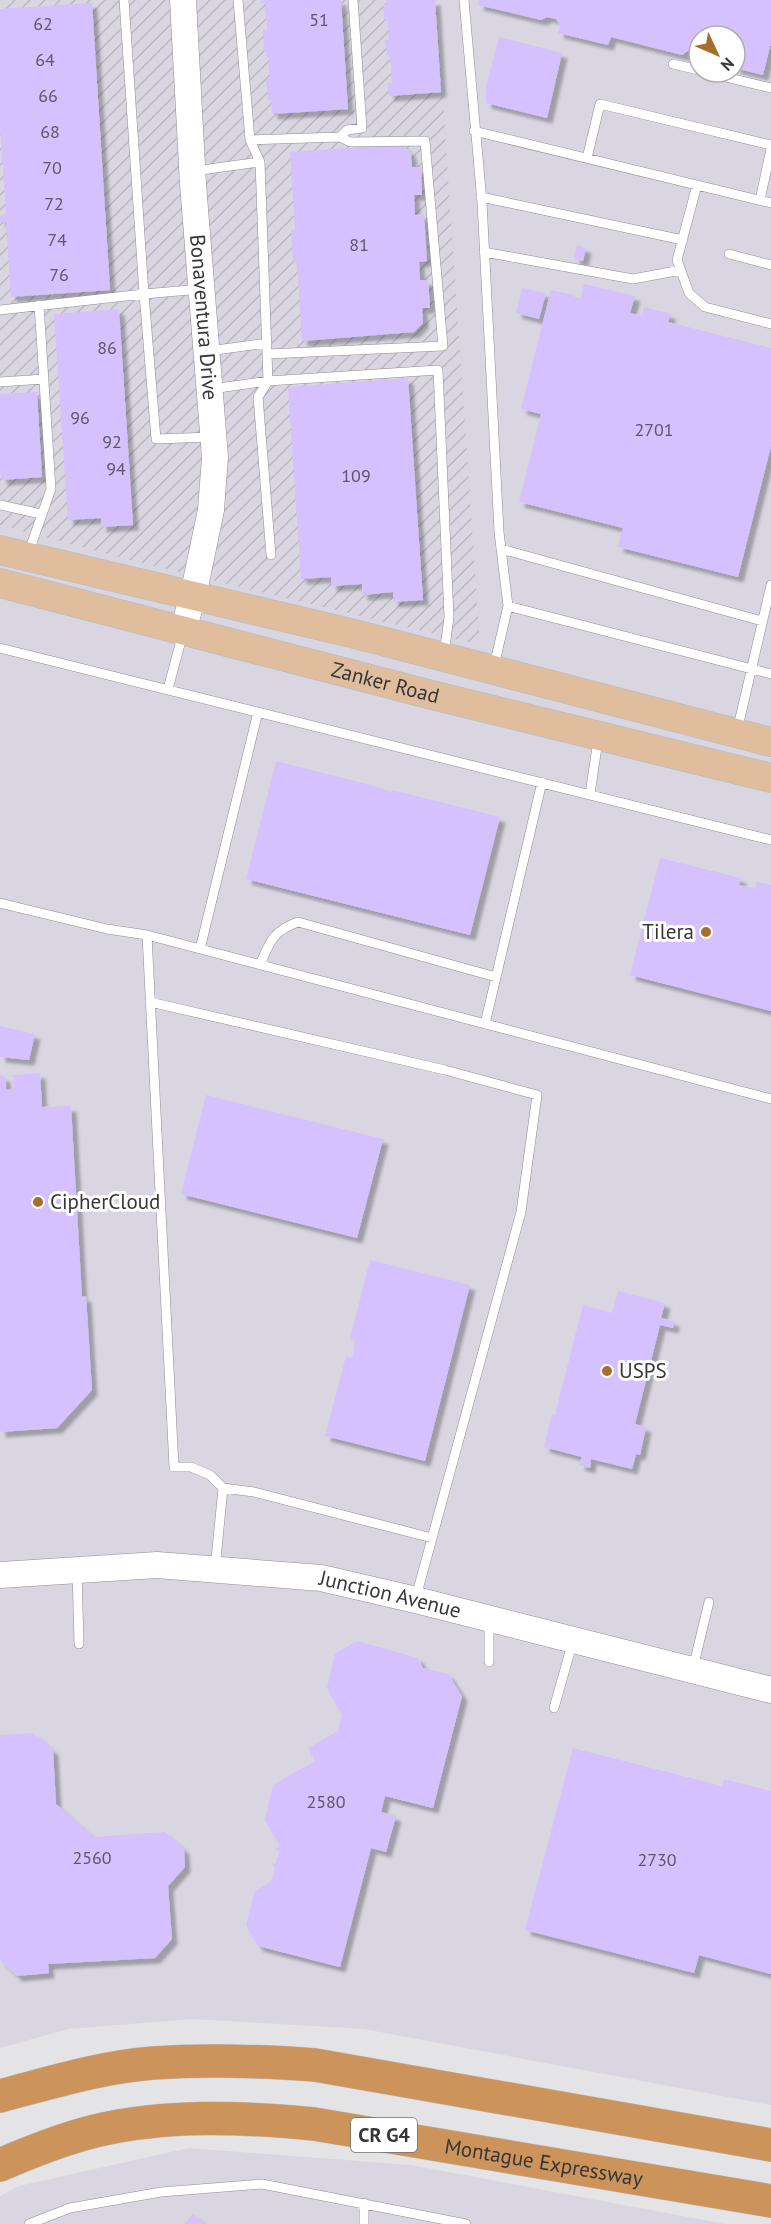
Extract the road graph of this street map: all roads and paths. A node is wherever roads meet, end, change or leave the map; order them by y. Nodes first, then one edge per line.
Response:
1 (124, 0) edge
2 (183, 0) edge
3 (238, 0) edge
4 (353, 0) edge
5 (464, 0) edge
6 (673, 64) dead end
7 (687, 67) edge
8 (747, 82) edge
9 (771, 88) edge
10 (474, 131) junction
11 (340, 137) junction
12 (250, 140) junction
13 (771, 147) edge
14 (587, 158) junction
15 (260, 162) junction
16 (192, 171) junction
17 (697, 185) junction
18 (481, 196) junction
19 (760, 200) junction
20 (771, 203) edge
21 (682, 240) junction
22 (484, 252) junction
23 (729, 254) dead end
24 (771, 265) edge
25 (681, 270) junction
26 (201, 289) junction
27 (144, 294) junction
28 (39, 305) junction
29 (0, 310) edge
30 (771, 324) edge
31 (267, 343) junction
32 (206, 351) junction
33 (267, 354) junction
34 (44, 379) junction
35 (268, 381) junction
36 (0, 382) edge
37 (209, 389) junction
38 (213, 437) junction
39 (0, 505) edge
40 (41, 514) junction
41 (501, 549) junction
42 (13, 553) edge
43 (271, 555) dead end
44 (0, 582) edge
45 (771, 585) edge
46 (193, 596) junction
47 (508, 606) junction
48 (762, 621) junction
49 (183, 630) junction
50 (0, 648) edge
51 (444, 657) junction
52 (493, 670) junction
53 (750, 670) junction
54 (771, 675) edge
55 (168, 689) junction
56 (258, 712) junction
57 (737, 733) junction
58 (599, 736) junction
59 (771, 742) edge
60 (771, 778) edge
61 (542, 782) junction
62 (590, 794) junction
63 (771, 840) edge
64 (0, 903) edge
65 (147, 935) junction
66 (200, 949) junction
67 (260, 965) junction
68 (496, 977) junction
69 (150, 1002) junction
70 (485, 1024) junction
71 (771, 1099) edge
72 (224, 1488) junction
73 (432, 1538) junction
74 (77, 1570) junction
75 (215, 1570) junction
76 (0, 1575) edge
77 (416, 1600) junction
78 (709, 1602) dead end
79 (489, 1618) junction
80 (574, 1639) junction
81 (79, 1644) dead end
82 (489, 1662) dead end
83 (692, 1670) junction
84 (771, 1690) edge
85 (554, 1708) dead end
86 (0, 2096) edge
87 (771, 2145) edge
88 (0, 2165) edge
89 (771, 2201) edge
90 (364, 2203) junction
91 (29, 2224) edge
92 (364, 2224) edge
93 (466, 2224) edge

1 - 27 lane
2 - 16 main road, Bonaventura Drive
3 - 12 lane
4 - 11 lane
5 - 10 lane
6 - 7 lane
8 - 9 lane
10 - 14 lane
10 - 18 lane
11 - 12 lane
11 - 33 lane
12 - 15 lane
13 - 14 lane
13 - 19 lane
14 - 17 lane
15 - 16 lane
15 - 31 lane
16 - 26 main road, Bonaventura Drive
17 - 19 lane
17 - 21 lane
18 - 21 lane
18 - 22 lane
19 - 20 lane
21 - 25 lane
22 - 25 lane
22 - 41 lane
23 - 24 lane
25 - 30 lane
26 - 27 lane
26 - 32 main road, Bonaventura Drive
27 - 28 lane
27 - 38 lane
28 - 29 lane
28 - 34 lane
31 - 32 lane
31 - 33 lane
32 - 37 main road, Bonaventura Drive
33 - 35 lane
34 - 36 lane
34 - 40 lane
35 - 37 lane
35 - 43 lane
35 - 51 lane
37 - 38 main road, Bonaventura Drive
38 - 46 main road, Bonaventura Drive
39 - 40 lane
40 - 42 lane
41 - 47 lane
41 - 48 lane
42 - 46 main road, Zanker Road
44 - 49 main road, Zanker Road
45 - 48 lane
46 - 49 main road, Bonaventura Drive
46 - 51 main road, Zanker Road
47 - 52 lane
47 - 53 lane
48 - 53 lane
49 - 55 lane
49 - 58 main road, Zanker Road
50 - 55 lane
51 - 52 main road, Zanker Road
52 - 57 main road, Zanker Road
53 - 54 lane
53 - 57 lane
55 - 56 lane
56 - 61 lane
56 - 66 lane
57 - 59 main road, Zanker Road
58 - 60 main road, Zanker Road
58 - 62 lane
61 - 62 lane
61 - 68 lane
62 - 63 lane
64 - 65 lane
65 - 66 lane
65 - 69 lane
66 - 67 lane
67 - 68 lane
67 - 70 lane
68 - 70 lane
69 - 72 lane
69 - 73 lane
70 - 71 lane
72 - 73 lane
72 - 75 lane
73 - 77 lane
74 - 75 main road, Junction Avenue
74 - 76 main road, Junction Avenue
74 - 81 lane
75 - 77 main road, Junction Avenue
77 - 79 main road, Junction Avenue
78 - 83 lane
79 - 80 main road, Junction Avenue
79 - 82 lane
80 - 83 main road, Junction Avenue
80 - 85 lane
83 - 84 main road, Junction Avenue
86 - 87 highway
88 - 89 highway, Montague Expressway / CR G4
90 - 91 lane
90 - 92 lane
90 - 93 lane

